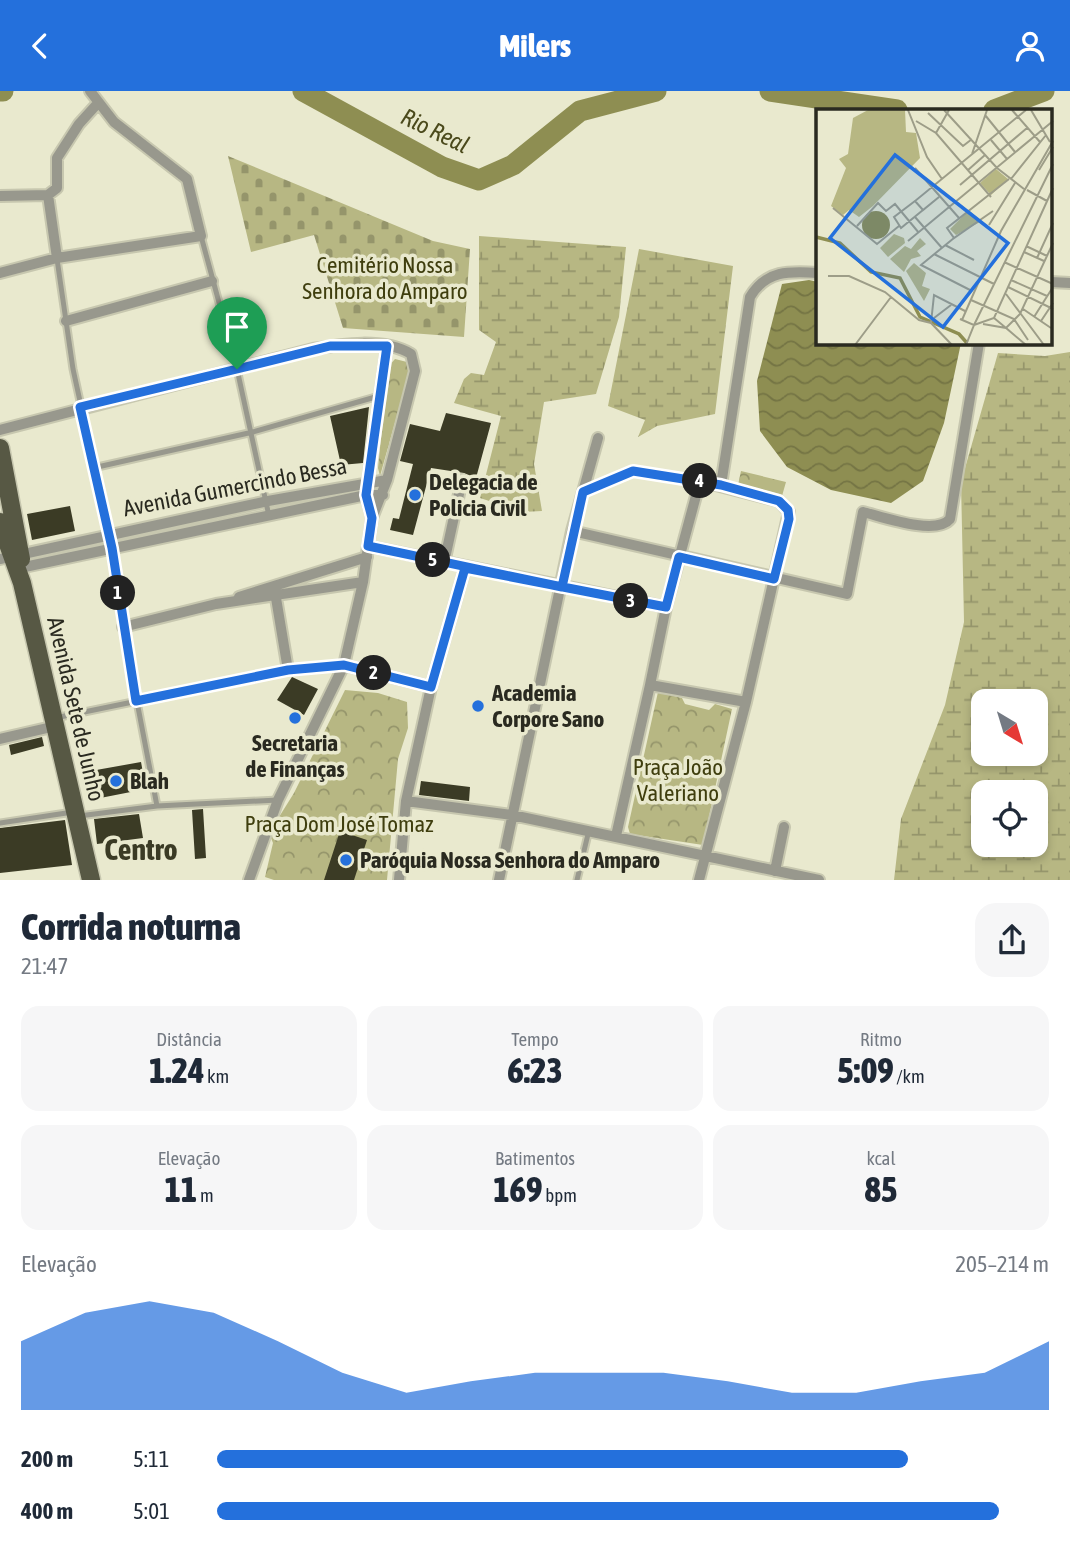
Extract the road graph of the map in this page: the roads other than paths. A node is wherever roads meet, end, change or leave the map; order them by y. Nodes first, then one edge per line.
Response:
1 (90, 91) edge
2 (98, 103) junction
3 (48, 195) junction
4 (0, 196) edge
5 (201, 236) junction
6 (57, 258) junction
7 (0, 273) edge
8 (816, 273) edge
9 (212, 281) junction
10 (1052, 282) edge
11 (1070, 282) edge
12 (66, 321) junction
13 (979, 345) edge
14 (387, 346) junction
15 (237, 369) junction
16 (379, 396) junction
17 (80, 407) junction
18 (0, 430) edge
19 (253, 432) junction
20 (598, 439) dead end
21 (0, 448) edge
22 (93, 468) junction
23 (387, 480) junction
24 (461, 480) dead end
25 (699, 481) junction
26 (368, 482) junction
27 (721, 485) junction
28 (583, 492) junction
29 (366, 495) junction
30 (383, 495) junction
31 (268, 501) junction
32 (270, 516) junction
33 (372, 518) junction
34 (0, 522) edge
35 (572, 531) junction
36 (108, 534) junction
37 (112, 548) junction
38 (368, 552) junction
39 (679, 557) junction
40 (444, 563) junction
41 (15, 565) edge
42 (465, 568) junction
43 (774, 579) junction
44 (363, 582) junction
45 (562, 587) junction
46 (276, 598) junction
47 (215, 604) junction
48 (666, 607) junction
49 (123, 627) junction
50 (344, 665) junction
51 (288, 670) junction
52 (650, 685) junction
53 (431, 687) junction
54 (136, 701) junction
55 (746, 702) junction
56 (56, 722) junction
57 (0, 739) edge
58 (278, 800) junction
59 (406, 801) junction
60 (157, 806) junction
61 (75, 814) junction
62 (512, 815) junction
63 (0, 823) edge
64 (784, 827) dead end
65 (589, 830) junction
66 (617, 836) junction
67 (81, 846) junction
68 (704, 856) junction
69 (775, 871) junction
70 (246, 879) edge
71 (81, 880) edge
72 (91, 880) edge
73 (399, 880) edge
74 (499, 880) edge
75 (577, 880) edge
76 (699, 880) edge
77 (819, 880) edge

1 - 2 street
2 - 3 street
2 - 5 street
3 - 4 street
3 - 6 street
5 - 6 street
5 - 9 lane
6 - 7 street
6 - 12 lane
8 - 27 street
9 - 12 street
9 - 15 lane
10 - 11 street
12 - 17 lane
13 - 43 street
14 - 15 street
14 - 16 street
14 - 23 street
15 - 17 street
15 - 19 lane
16 - 19 lane
16 - 26 street
17 - 18 street
17 - 22 lane
19 - 22 lane
19 - 31 lane
20 - 28 street
21 - 41 main road
22 - 36 lane
23 - 26 street, Avenida Gumercindo Bessa
23 - 30 street
24 - 40 street
25 - 27 street
25 - 28 lane
25 - 39 street
26 - 29 street
26 - 31 street, Avenida Gumercindo Bessa
27 - 43 street
28 - 35 street
29 - 30 street, Avenida Gumercindo Bessa
29 - 32 street, Avenida Gumercindo Bessa
29 - 33 street
30 - 33 street
31 - 32 lane
31 - 36 street, Avenida Gumercindo Bessa
32 - 37 street, Avenida Gumercindo Bessa
33 - 38 street
34 - 41 main road
35 - 39 street
35 - 45 street
36 - 37 lane
36 - 41 street, Avenida Gumercindo Bessa
37 - 41 street, Avenida Gumercindo Bessa
37 - 49 lane
38 - 40 street
38 - 44 street
38 - 47 street
39 - 43 street
39 - 48 street
40 - 42 street
41 - 56 main road, Avenida Sete de Junho
42 - 45 street
42 - 53 street
43 - 55 street
44 - 46 street
44 - 50 street
45 - 48 street
45 - 62 street
46 - 47 street
46 - 51 street
47 - 49 street
48 - 52 street
49 - 54 lane
50 - 51 lane
50 - 53 street
50 - 58 street
51 - 54 lane
52 - 55 street
52 - 66 street
53 - 59 street
54 - 56 lane
54 - 60 lane
55 - 68 street
56 - 57 street
56 - 61 main road, Avenida Sete de Junho
58 - 60 lane
58 - 70 street
59 - 62 street
59 - 73 street
60 - 61 lane
61 - 63 lane
61 - 67 main road, Avenida Sete de Junho
62 - 65 street
62 - 74 street
64 - 69 street
65 - 66 street
65 - 75 lane
66 - 68 street
67 - 71 main road, Avenida Sete de Junho
67 - 72 main road, Avenida Sete de Junho
68 - 69 street
68 - 76 street
69 - 77 street

